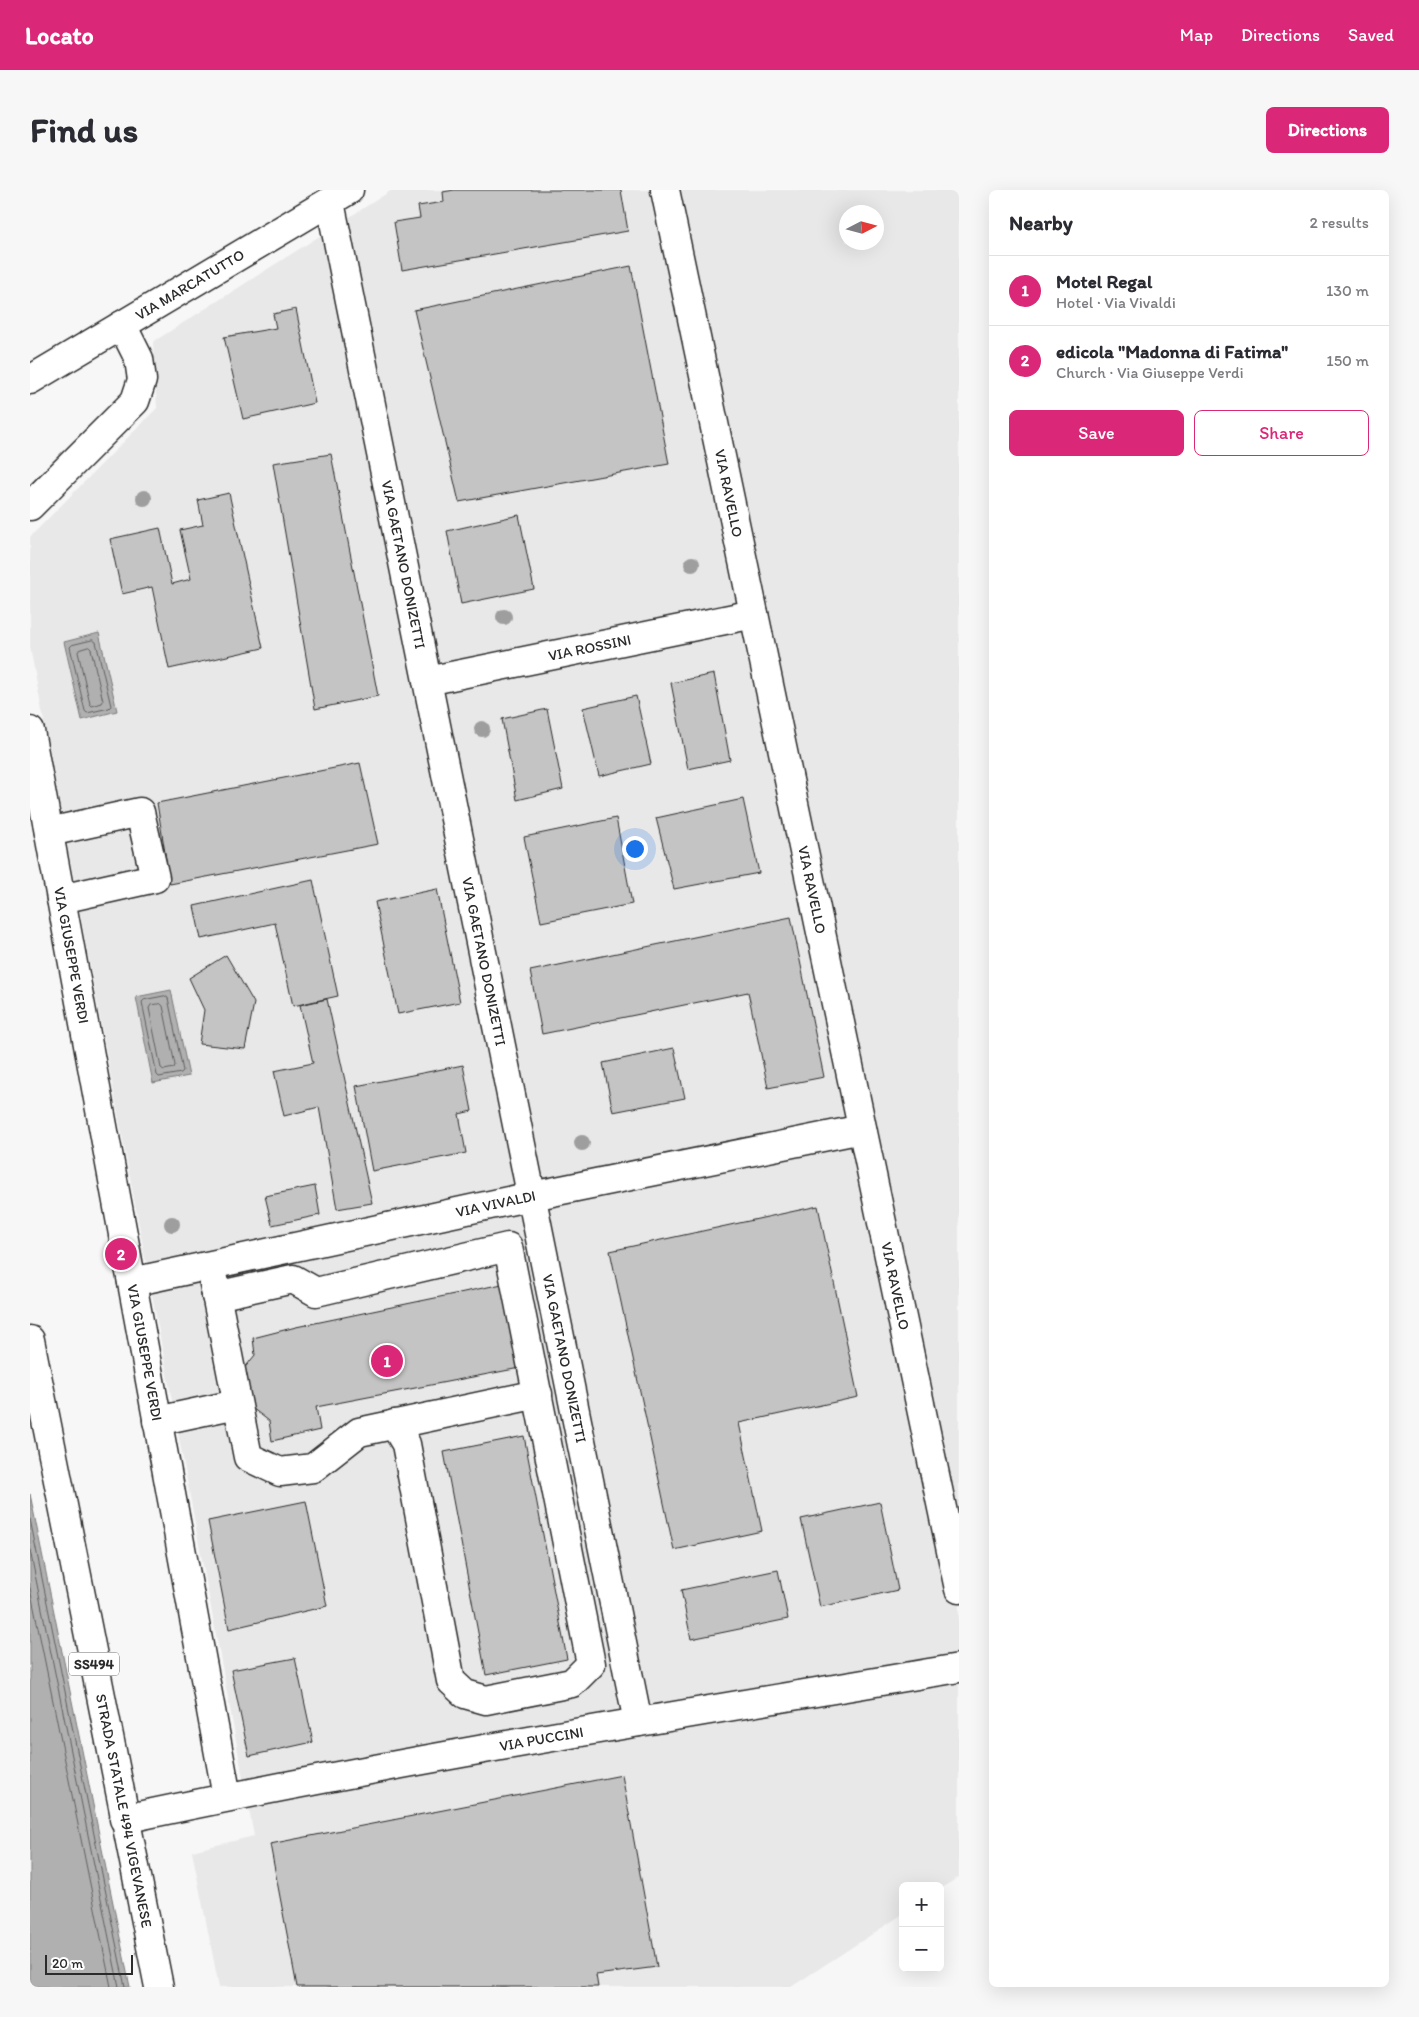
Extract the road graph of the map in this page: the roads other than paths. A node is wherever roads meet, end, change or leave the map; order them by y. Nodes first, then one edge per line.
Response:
1 (665, 190) edge
2 (339, 196) edge
3 (122, 325) junction
4 (30, 380) edge
5 (30, 506) edge
6 (754, 614) junction
7 (427, 680) junction
8 (30, 731) edge
9 (49, 832) junction
10 (61, 899) junction
11 (862, 1129) junction
12 (532, 1196) junction
13 (210, 1265) junction
14 (132, 1282) junction
15 (216, 1296) junction
16 (30, 1340) edge
17 (538, 1394) junction
18 (237, 1404) junction
19 (157, 1421) junction
20 (394, 1424) junction
21 (959, 1590) edge
22 (959, 1668) edge
23 (638, 1722) junction
24 (227, 1797) junction
25 (124, 1819) junction
26 (159, 1987) edge

1 - 6 street, VIA RAVELLO
2 - 3 street, VIA MARCATUTTO
2 - 7 street, VIA GAETANO DONIZETTI
3 - 4 street, VIA MARCATUTTO
3 - 5 street
6 - 7 street, VIA ROSSINI
6 - 11 street, VIA RAVELLO
7 - 12 street, VIA GAETANO DONIZETTI
8 - 9 street, VIA GIUSEPPE VERDI
9 - 10 street, VIA GIUSEPPE VERDI
9 - 10 street
10 - 14 street, VIA GIUSEPPE VERDI
11 - 12 street, VIA VIVALDI
11 - 21 street, VIA RAVELLO
12 - 13 street, VIA VIVALDI
12 - 23 street, VIA GAETANO DONIZETTI
13 - 14 street, VIA VIVALDI
13 - 15 street
14 - 19 street, VIA GIUSEPPE VERDI
15 - 17 street
15 - 18 street
16 - 25 street, STRADA STATALE 494 VIGEVANESE / SS494
17 - 20 street
17 - 20 street
18 - 19 street
18 - 20 street
19 - 24 street, VIA GIUSEPPE VERDI
22 - 23 street, VIA PUCCINI
23 - 24 street, VIA PUCCINI
24 - 25 street, VIA PUCCINI
25 - 26 street, STRADA STATALE 494 VIGEVANESE / SS494

